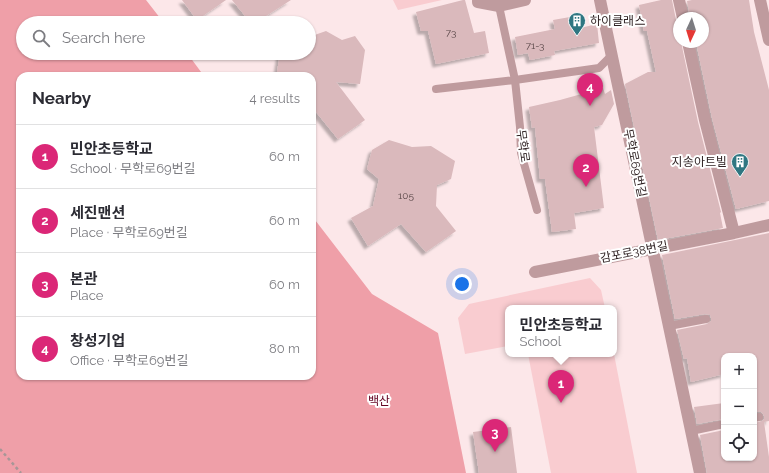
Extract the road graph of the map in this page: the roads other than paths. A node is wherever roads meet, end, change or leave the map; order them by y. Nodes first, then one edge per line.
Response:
1 (478, 0) edge
2 (525, 0) edge
3 (600, 0) edge
4 (679, 0) edge
5 (760, 0) edge
6 (499, 6) junction
7 (682, 12) edge
8 (769, 40) edge
9 (689, 48) edge
10 (612, 54) junction
11 (515, 80) junction
12 (436, 89) dead end
13 (537, 210) dead end
14 (769, 225) edge
15 (734, 232) junction
16 (653, 248) junction
17 (535, 272) dead end
18 (706, 319) dead end
19 (669, 326) junction
20 (721, 425) edge
21 (692, 431) junction
22 (700, 473) edge

1 - 6 street
2 - 6 street
3 - 10 street, 무학로69번길
4 - 7 street
5 - 8 street
6 - 11 lane, 무학로
9 - 15 street
10 - 11 lane
10 - 16 street, 무학로69번길
11 - 12 lane
11 - 13 lane, 무학로
14 - 15 street, 감포로38번길
15 - 16 street, 감포로38번길
16 - 17 street, 감포로38번길
16 - 19 street, 무학로69번길
18 - 19 lane
19 - 21 street, 무학로69번길
20 - 21 lane
21 - 22 street, 무학로69번길

